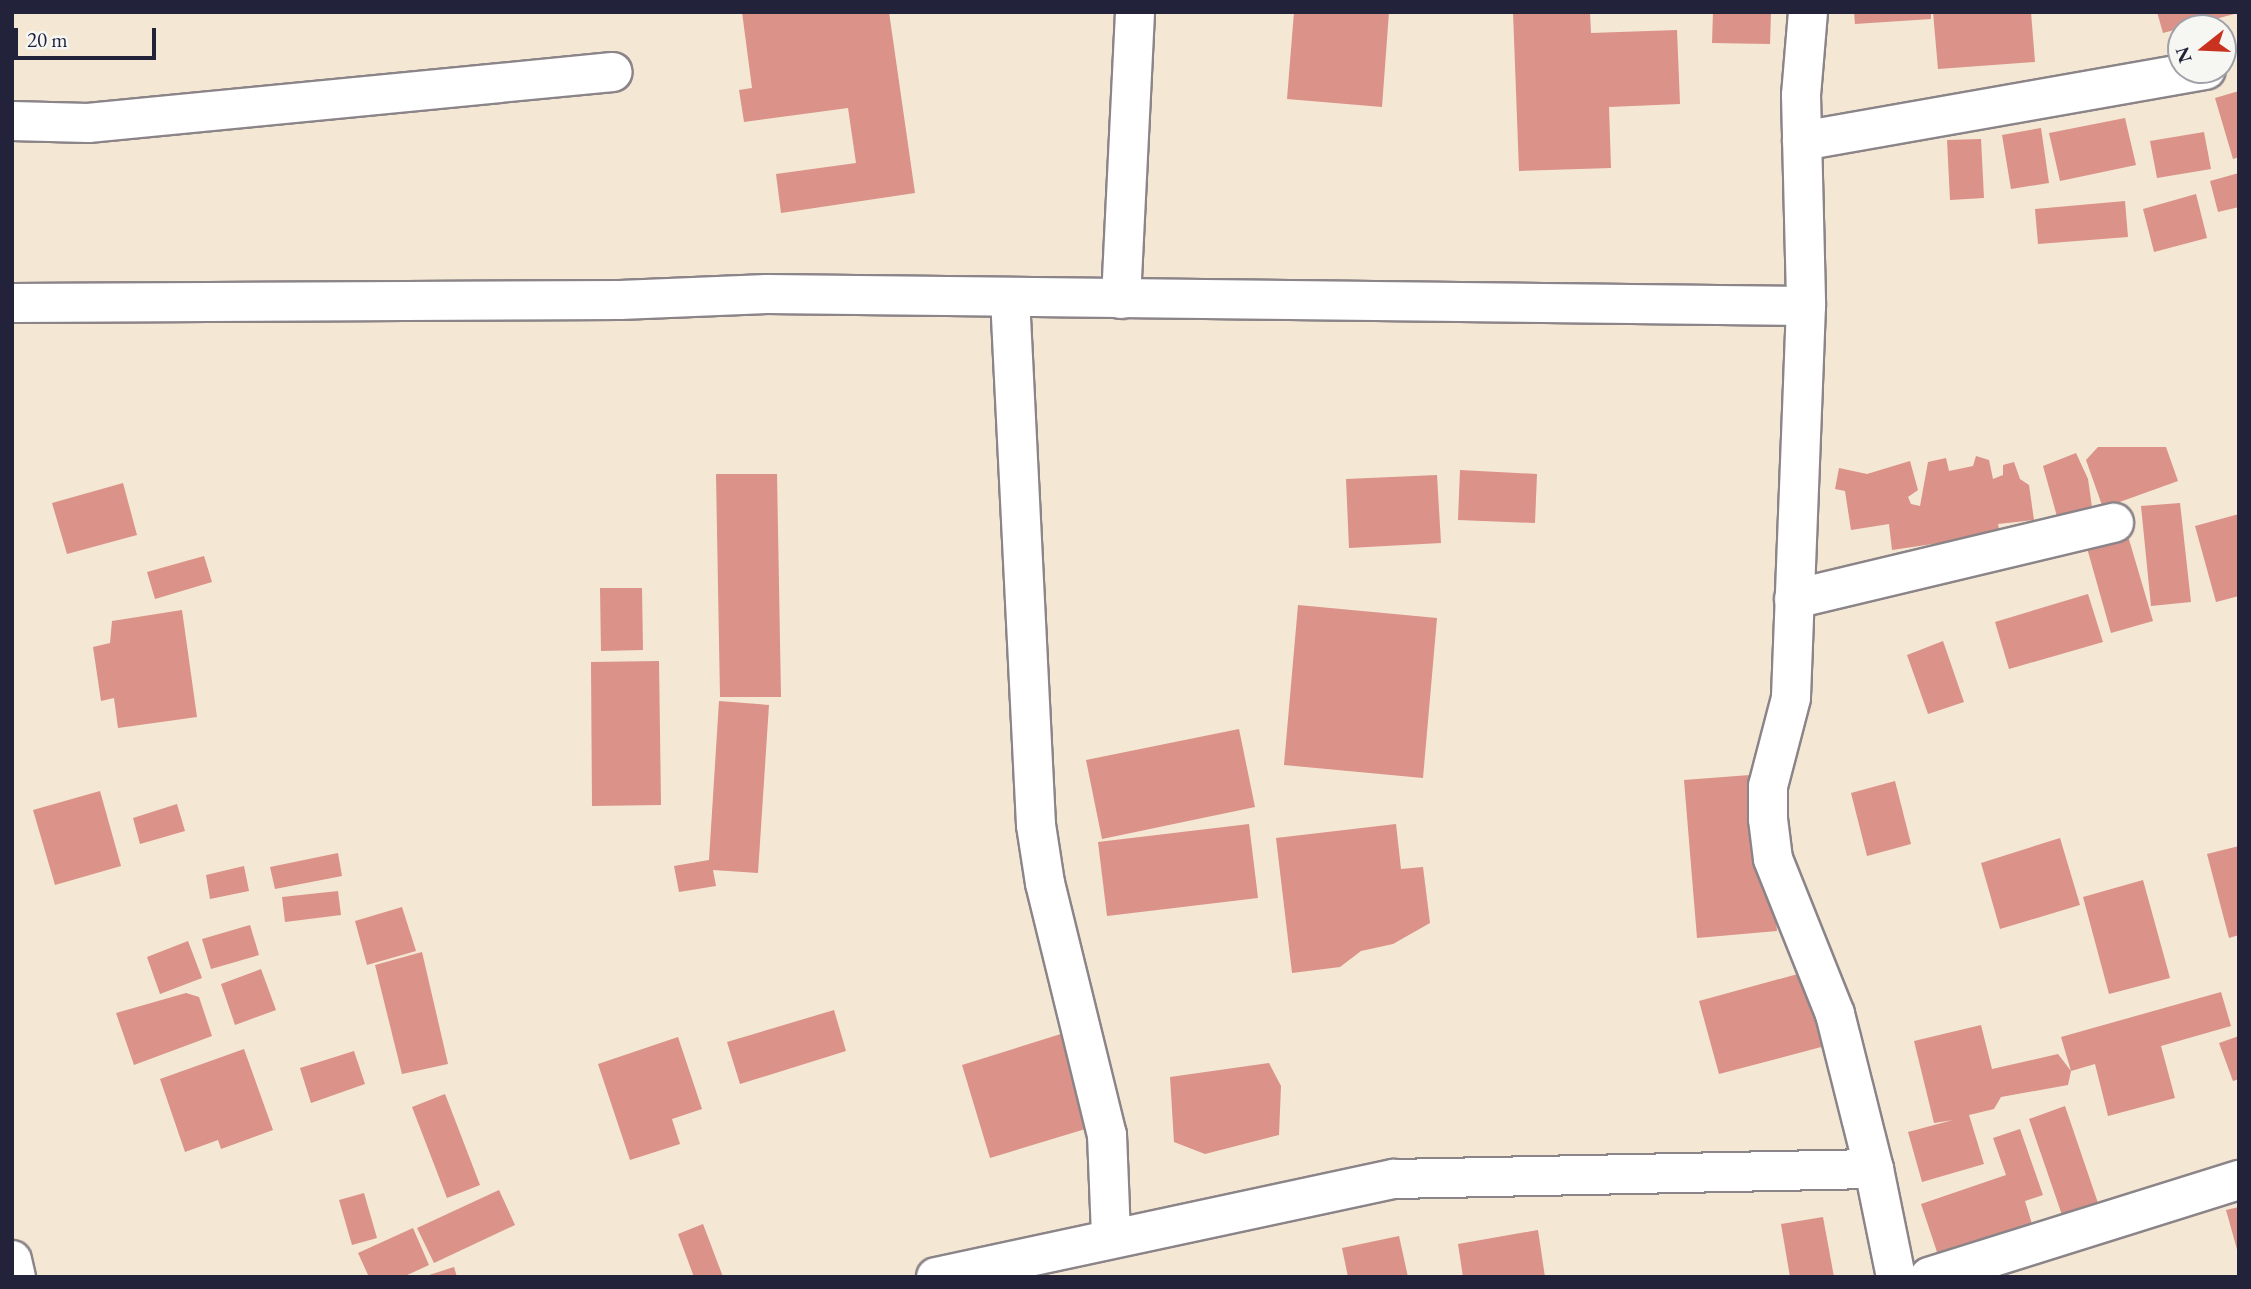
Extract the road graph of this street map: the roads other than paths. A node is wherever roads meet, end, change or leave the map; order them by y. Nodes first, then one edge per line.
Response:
1 (1135, 12) edge
2 (1808, 12) edge
3 (614, 72) dead end
4 (2167, 77) edge
5 (12, 121) edge
6 (1802, 141) junction
7 (1010, 297) junction
8 (1121, 299) junction
9 (12, 303) edge
10 (1806, 306) junction
11 (2114, 523) dead end
12 (1794, 599) junction
13 (1874, 1169) junction
14 (2239, 1180) edge
15 (1111, 1236) junction
16 (12, 1260) edge
17 (16, 1277) edge
18 (936, 1277) edge
19 (1896, 1277) edge
20 (1928, 1277) edge

1 - 8 street
2 - 6 street
3 - 5 street
4 - 6 street
6 - 10 street
7 - 8 street
7 - 9 street
7 - 15 street
8 - 10 street
10 - 12 street
11 - 12 street
12 - 13 street
13 - 15 street
13 - 19 street
14 - 20 street
15 - 18 street
16 - 17 street

